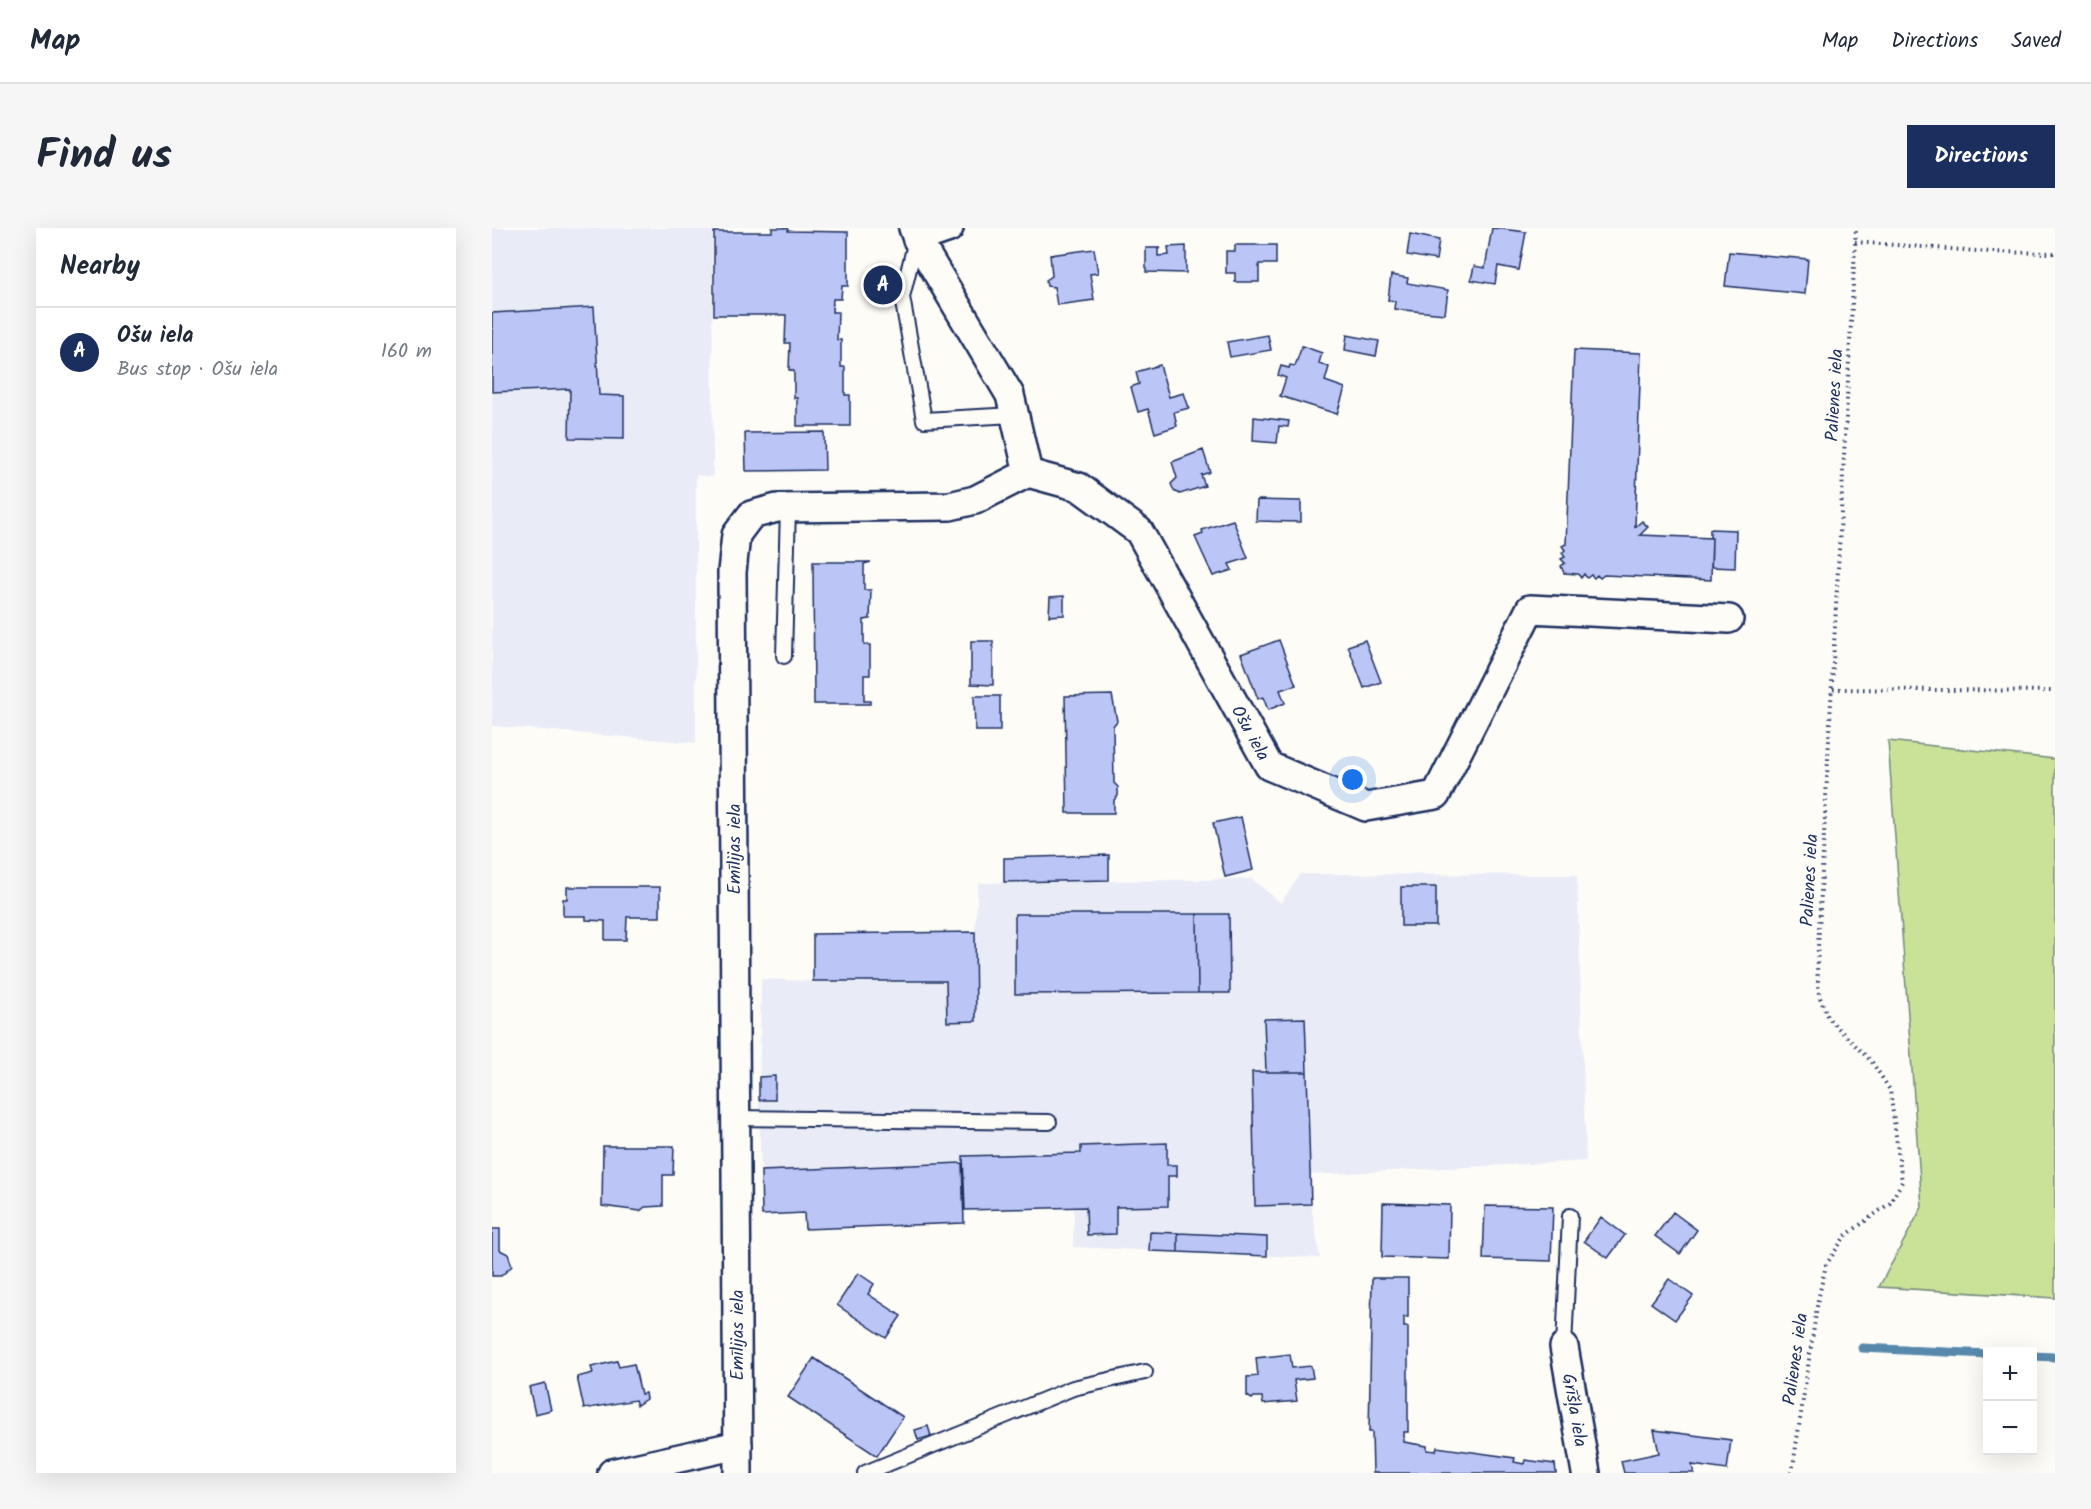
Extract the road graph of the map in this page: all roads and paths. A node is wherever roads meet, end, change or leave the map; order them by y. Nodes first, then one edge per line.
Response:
1 (949, 228) edge
2 (1856, 228) edge
3 (915, 233) edge
4 (1855, 242) junction
5 (2055, 253) edge
6 (1014, 416) junction
7 (1028, 473) junction
8 (788, 508) junction
9 (1730, 619) dead end
10 (784, 656) dead end
11 (1833, 689) junction
12 (2055, 691) edge
13 (736, 1118) junction
14 (1049, 1122) dead end
15 (1570, 1216) dead end
16 (1563, 1347) joint
17 (1145, 1372) dead end
18 (738, 1445) junction
19 (612, 1473) edge
20 (738, 1473) edge
21 (865, 1473) edge
22 (1586, 1473) edge
23 (1792, 1473) edge

1 - 3 street
2 - 4 path, Palienes iela
3 - 6 street
3 - 6 lane
4 - 5 path
4 - 11 path, Palienes iela
6 - 7 street
7 - 8 street, Emīlijas iela
7 - 9 street, Ošu iela
8 - 10 lane
8 - 13 street, Emīlijas iela
11 - 12 path
11 - 23 path, Palienes iela
13 - 14 lane
13 - 18 street, Emīlijas iela
15 - 16 lane
16 - 22 street, Grīšļa iela
17 - 21 lane
18 - 19 street
18 - 20 street, Emīlijas iela

